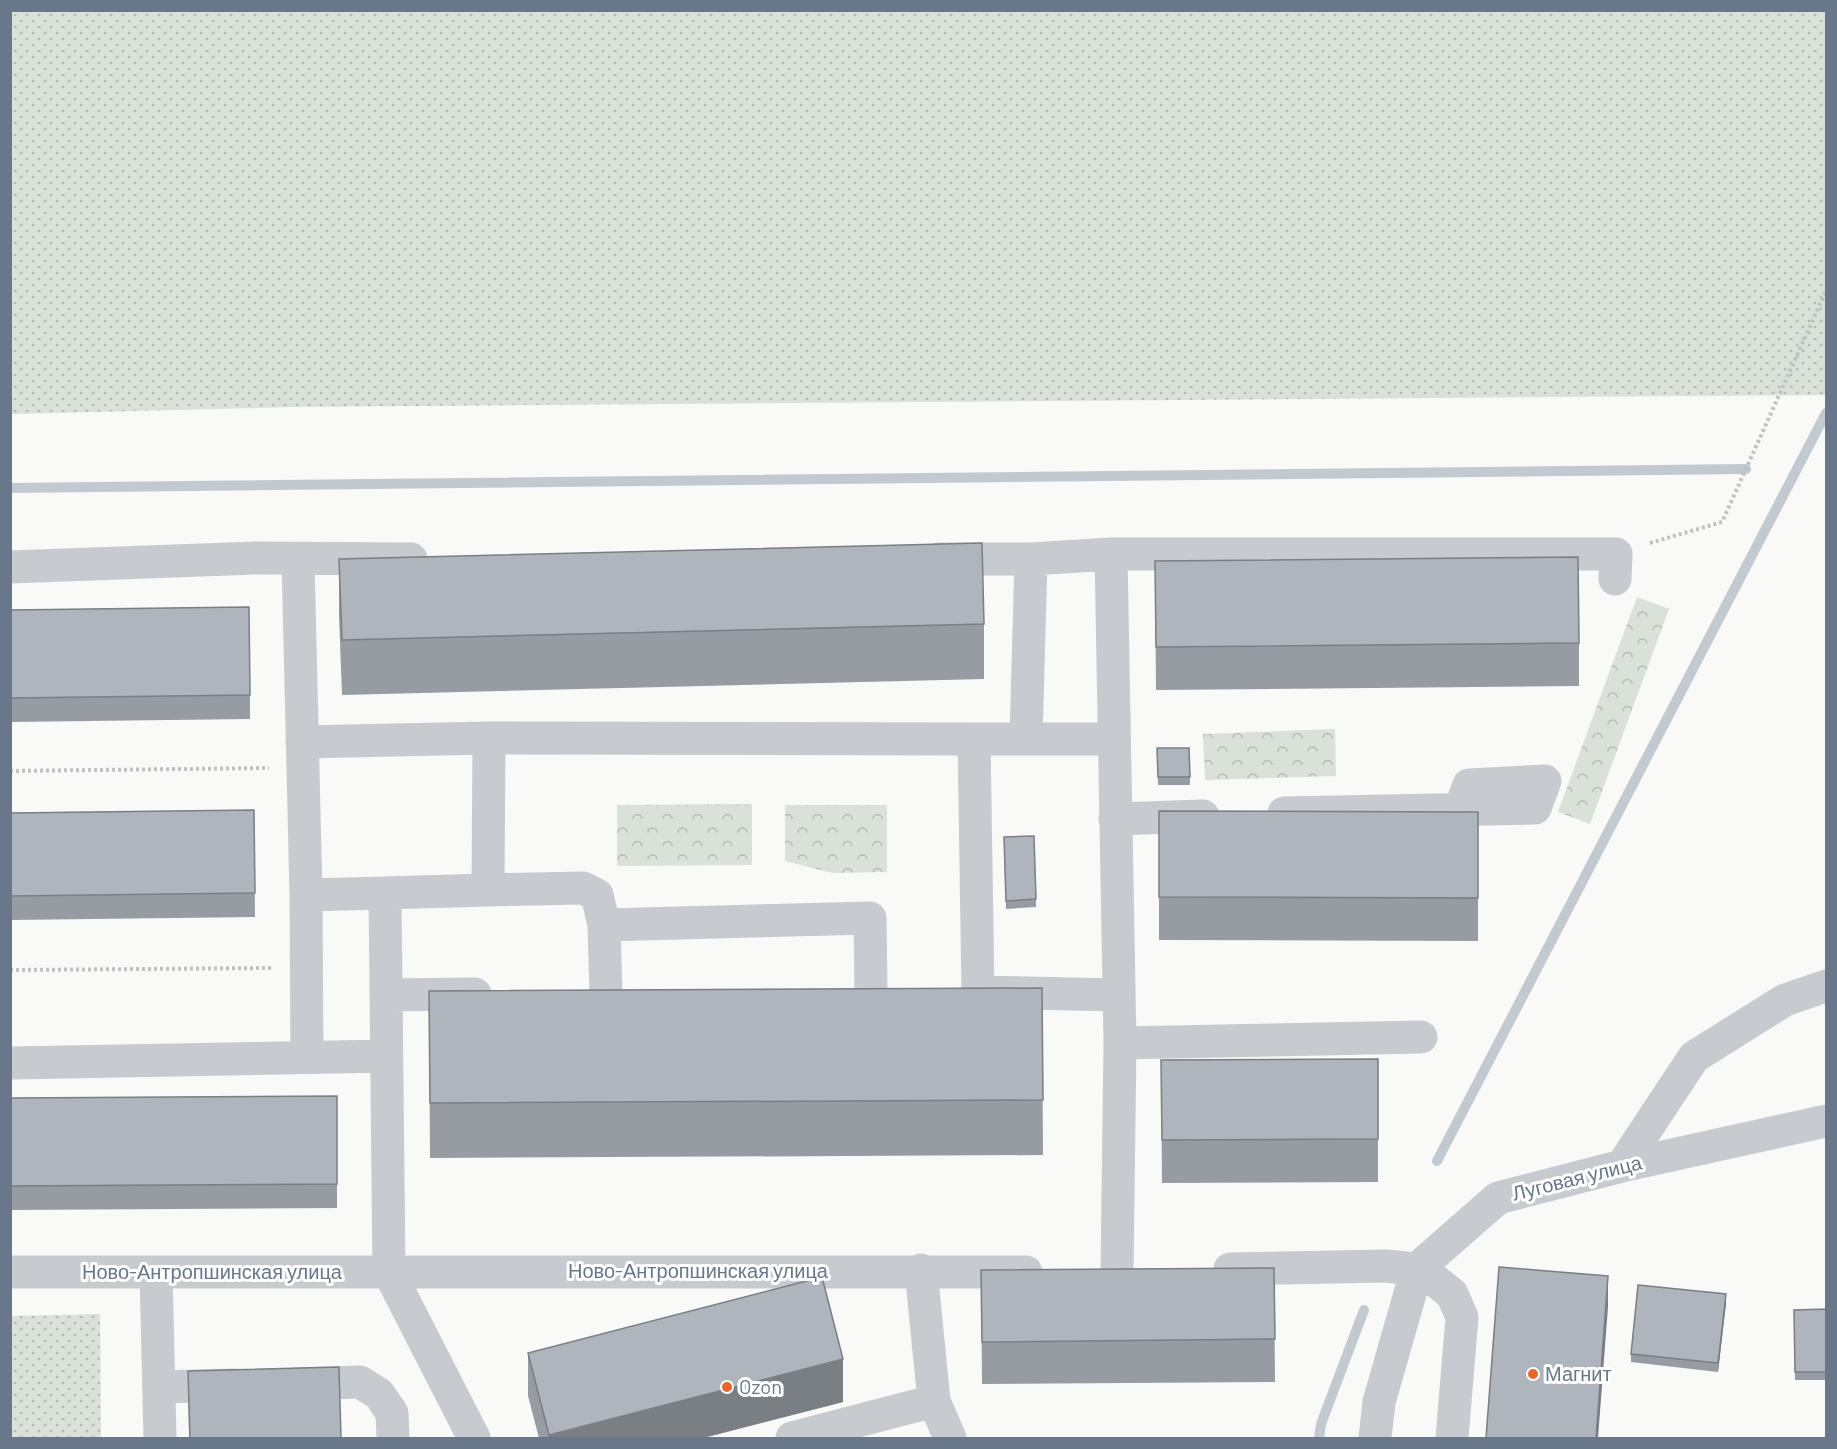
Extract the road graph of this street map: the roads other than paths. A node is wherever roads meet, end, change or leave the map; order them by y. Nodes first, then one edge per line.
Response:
1 (1111, 554) junction
2 (298, 559) junction
3 (440, 559) edge
4 (912, 559) edge
5 (1031, 559) junction
6 (1615, 566) road end
7 (10, 567) edge
8 (489, 738) junction
9 (974, 739) junction
10 (1026, 739) junction
11 (1114, 739) junction
12 (302, 755) junction
13 (1460, 808) dead end
14 (1115, 819) junction
15 (488, 890) junction
16 (385, 893) junction
17 (306, 895) junction
18 (604, 925) junction
19 (1827, 986) edge
20 (871, 992) junction
21 (907, 992) edge
22 (942, 992) edge
23 (978, 992) junction
24 (641, 993) edge
25 (837, 993) edge
26 (502, 994) edge
27 (572, 994) edge
28 (606, 994) junction
29 (387, 995) junction
30 (1119, 995) junction
31 (1421, 1037) dead end
32 (1120, 1043) junction
33 (386, 1056) junction
34 (307, 1057) junction
35 (10, 1063) edge
36 (1827, 1121) edge
37 (1622, 1166) junction
38 (1401, 1268) junction
39 (921, 1270) junction
40 (1197, 1270) edge
41 (1150, 1271) edge
42 (10, 1272) edge
43 (156, 1272) junction
44 (389, 1272) junction
45 (1117, 1273) junction
46 (159, 1387) junction
47 (934, 1401) junction
48 (160, 1438) edge
49 (393, 1438) edge
50 (474, 1438) edge
51 (792, 1438) edge
52 (950, 1438) edge
53 (1375, 1438) edge
54 (1452, 1438) edge

1 - 5 street
1 - 6 street
1 - 11 street
2 - 3 street
2 - 7 street
2 - 12 street
4 - 5 street
5 - 10 street
8 - 9 street
8 - 12 street
8 - 15 street
9 - 10 street
9 - 23 street
10 - 11 street
11 - 14 street
12 - 17 street
13 - 14 street
14 - 30 street
15 - 16 street
15 - 18 street
16 - 17 street
16 - 29 street
17 - 34 street
18 - 20 street
18 - 28 street
19 - 37 street
20 - 21 street
20 - 25 street
22 - 23 street
23 - 30 street
24 - 28 street
26 - 29 street
27 - 28 street
29 - 33 street
30 - 32 street
31 - 32 street
32 - 45 street
33 - 34 street
33 - 44 street
34 - 35 street
36 - 37 street, Луговая улица
37 - 38 street, Луговая улица
38 - 40 street
38 - 53 street
38 - 54 street
39 - 44 street, Ново-Антропшинская улица
39 - 45 street, Ново-Антропшинская улица
39 - 47 street
41 - 45 street, Ново-Антропшинская улица
42 - 43 street, Ново-Антропшинская улица
43 - 44 street, Ново-Антропшинская улица
43 - 46 street
44 - 50 street
46 - 48 street
46 - 49 street
47 - 51 street
47 - 52 street

